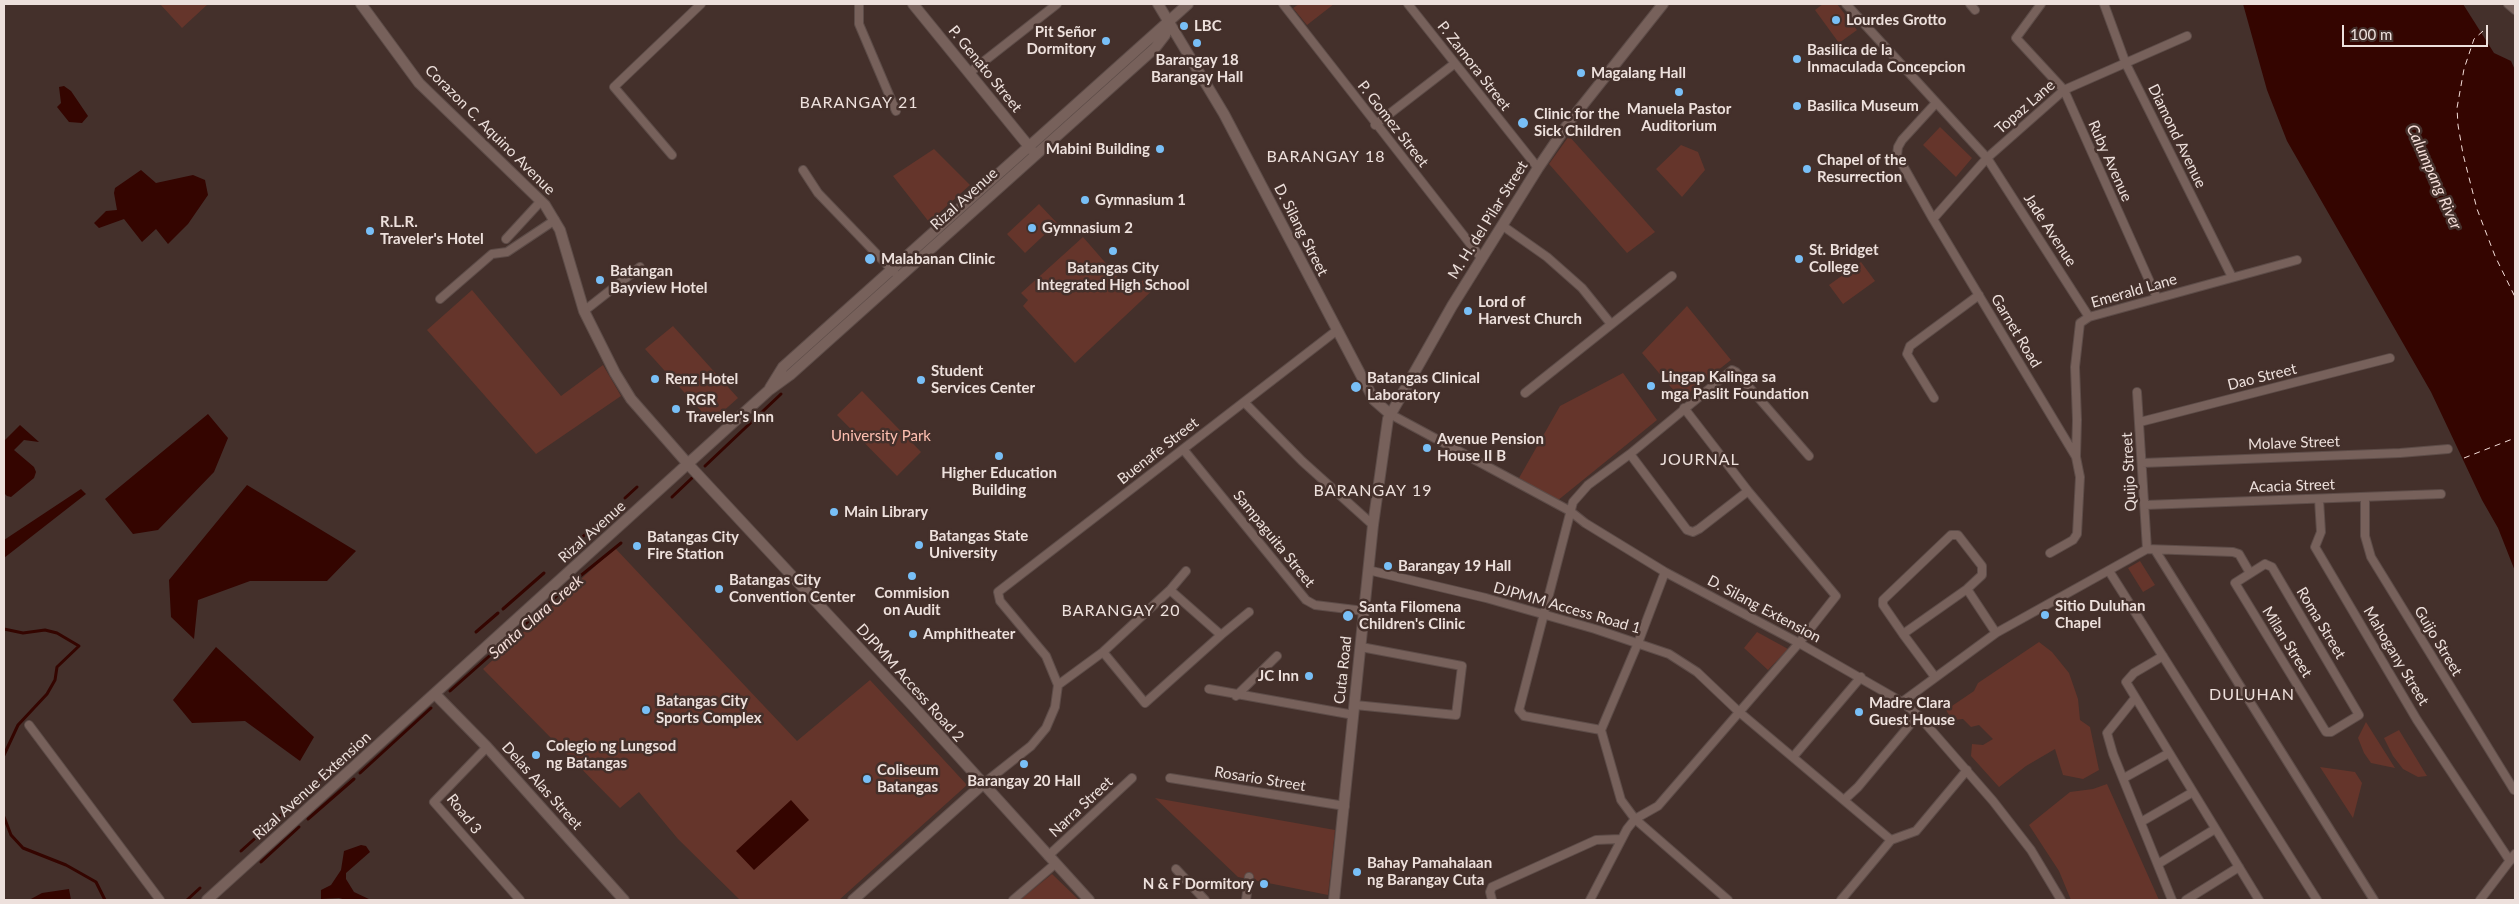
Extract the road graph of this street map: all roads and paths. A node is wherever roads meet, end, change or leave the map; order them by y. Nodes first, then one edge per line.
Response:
1 (361, 4) edge
2 (701, 4) edge
3 (859, 4) edge
4 (913, 4) edge
5 (1057, 4) edge
6 (1158, 4) edge
7 (1188, 4) edge
8 (1283, 4) edge
9 (1408, 4) edge
10 (1846, 4) edge
11 (2041, 4) edge
12 (2104, 4) edge
13 (2508, 4) edge
14 (1660, 5) edge
15 (2515, 10) edge
16 (1169, 20) junction
17 (2186, 36) dead end
18 (1454, 64) junction
19 (2126, 64) junction
20 (969, 73) junction
21 (2064, 90) junction
22 (1935, 104) junction
23 (896, 111) dead end
24 (1375, 125) junction
25 (1032, 150) junction
26 (672, 155) dead end
27 (1987, 158) junction
28 (1538, 168) junction
29 (802, 170) dead end
30 (541, 201) junction
31 (1933, 219) junction
32 (554, 220) junction
33 (1503, 226) junction
34 (506, 239) dead end
35 (1482, 259) junction
36 (2297, 260) dead end
37 (640, 267) dead end
38 (896, 274) junction
39 (1672, 276) dead end
40 (2232, 277) junction
41 (1979, 295) junction
42 (2157, 298) junction
43 (440, 299) dead end
44 (584, 311) junction
45 (2089, 317) junction
46 (1611, 324) junction
47 (1336, 331) junction
48 (2390, 358) dead end
49 (2137, 392) dead end
50 (1525, 393) dead end
51 (1934, 398) dead end
52 (1244, 402) junction
53 (1684, 408) junction
54 (1390, 414) junction
55 (2140, 422) junction
56 (2448, 448) dead end
57 (1183, 449) junction
58 (1630, 454) junction
59 (1809, 456) dead end
60 (2076, 457) junction
61 (2142, 463) junction
62 (688, 464) junction
63 (1748, 491) junction
64 (2441, 494) dead end
65 (2365, 498) junction
66 (2319, 499) junction
67 (2145, 505) junction
68 (1570, 511) junction
69 (1373, 526) junction
70 (2146, 549) junction
71 (2155, 550) junction
72 (2050, 553) dead end
73 (1368, 570) junction
74 (1186, 571) dead end
75 (2109, 571) junction
76 (1664, 572) junction
77 (2250, 573) junction
78 (1967, 589) junction
79 (1170, 590) junction
80 (1364, 611) junction
81 (1249, 612) dead end
82 (1545, 616) junction
83 (1996, 633) junction
84 (1903, 634) junction
85 (1220, 635) junction
86 (1638, 643) junction
87 (1800, 643) junction
88 (1361, 647) junction
89 (1103, 652) junction
90 (1278, 656) dead end
91 (2162, 656) junction
92 (1935, 676) junction
93 (1861, 677) junction
94 (1058, 685) junction
95 (1209, 689) dead end
96 (435, 694) junction
97 (1236, 696) junction
98 (2135, 698) junction
99 (1902, 702) junction
100 (1354, 710) junction
101 (1738, 711) junction
102 (1918, 715) junction
103 (29, 725) dead end
104 (1601, 730) junction
105 (2326, 732) joint
106 (487, 747) junction
107 (2168, 753) junction
108 (1793, 757) junction
109 (1967, 770) junction
110 (1132, 778) dead end
111 (1170, 778) dead end
112 (2124, 778) junction
113 (983, 784) junction
114 (2514, 790) edge
115 (2193, 792) junction
116 (1844, 800) junction
117 (1345, 806) junction
118 (1635, 820) junction
119 (2141, 822) junction
120 (2215, 829) junction
121 (1620, 839) junction
122 (1891, 840) junction
123 (2515, 854) edge
124 (1048, 856) junction
125 (2510, 860) junction
126 (1055, 864) junction
127 (2158, 864) junction
128 (2239, 867) junction
129 (1176, 869) dead end
130 (1250, 877) dead end
131 (160, 900) edge
132 (207, 900) edge
133 (520, 900) edge
134 (624, 900) edge
135 (853, 900) edge
136 (1013, 900) edge
137 (1089, 900) edge
138 (1204, 900) edge
139 (1246, 900) edge
140 (1334, 900) edge
141 (1492, 900) edge
142 (1590, 900) edge
143 (1728, 900) edge
144 (1841, 900) edge
145 (2061, 900) edge
146 (2172, 900) edge
147 (2186, 900) edge
148 (2259, 900) edge
149 (2317, 900) edge
150 (2374, 900) edge
151 (2480, 900) edge

1 - 30 street, Corazon C. Aquino Avenue
2 - 26 street
3 - 23 street
4 - 20 street, P. Genato Street
5 - 20 street
6 - 16 street, D. Silang Street
7 - 16 street, Rizal Avenue
8 - 24 street, P. Gomez Street
9 - 18 street, P. Zamora Street
10 - 22 street, Jade Avenue
11 - 21 street, Ruby Avenue
12 - 19 street, Diamond Avenue
13 - 15 street
14 - 28 street, M. H. del Pilar Street
16 - 25 street, Rizal Avenue
16 - 47 street, D. Silang Street
17 - 19 street, Topaz Lane
18 - 24 street
18 - 28 street, P. Zamora Street
19 - 21 street, Topaz Lane
19 - 40 street, Diamond Avenue
20 - 25 street, P. Genato Street
21 - 27 street, Topaz Lane
21 - 42 street, Ruby Avenue
22 - 27 street, Jade Avenue
22 - 31 street, Garnet Road
24 - 35 street, P. Gomez Street
25 - 38 street, Rizal Avenue
27 - 31 street, Topaz Lane
27 - 45 street, Jade Avenue
28 - 33 street, M. H. del Pilar Street
29 - 38 street
30 - 32 street, Corazon C. Aquino Avenue
30 - 34 street
31 - 41 street, Garnet Road
32 - 43 street
32 - 44 street, Corazon C. Aquino Avenue
33 - 35 street, M. H. del Pilar Street
33 - 46 street
35 - 54 street, M. H. del Pilar Street
36 - 40 street, Emerald Lane
37 - 44 street
38 - 62 street, Rizal Avenue
39 - 46 street
40 - 42 street, Emerald Lane
41 - 51 street
41 - 60 street, Garnet Road
42 - 45 street, Emerald Lane
44 - 62 street, Corazon C. Aquino Avenue
45 - 60 street, Emerald Lane
46 - 50 street
47 - 52 street, Buenafe Street
47 - 54 street, D. Silang Street
48 - 55 street, Dao Street
49 - 55 street, Quijo Street
52 - 57 street, Buenafe Street
52 - 69 street
53 - 58 street
53 - 59 street
53 - 63 street
54 - 68 street, D. Silang Extension
54 - 69 street, Cuta Road
55 - 61 street, Quijo Street
56 - 61 street, Molave Street
57 - 80 street, Sampaguita Street
57 - 94 street, Buenafe Street
58 - 63 street
58 - 68 street
60 - 72 street
61 - 67 street, Quijo Street
62 - 96 street, Rizal Avenue
62 - 113 street, DJPMM Access Road 2
63 - 87 street
64 - 65 street, Acacia Street
65 - 66 street, Acacia Street
65 - 114 street, Guijo Street
66 - 67 street, Acacia Street
66 - 125 street, Mahogany Street
67 - 70 street, Quijo Street
68 - 76 street, D. Silang Extension
68 - 82 street
69 - 73 street, Cuta Road
70 - 71 street
70 - 75 street
71 - 77 street
71 - 150 street
73 - 80 street, Cuta Road
73 - 82 street, DJPMM Access Road 1
74 - 79 street
75 - 83 street
75 - 91 street
76 - 86 street
76 - 87 street, D. Silang Extension
77 - 105 street, Milan Street
77 - 105 street, Roma Street
78 - 83 street
78 - 84 street
78 - 84 street
79 - 85 street
79 - 89 street
80 - 88 street, Cuta Road
81 - 85 street
82 - 86 street, DJPMM Access Road 1
82 - 104 street
83 - 92 street
84 - 92 street
85 - 89 street
86 - 101 street, DJPMM Access Road 1
86 - 104 street
87 - 93 street, D. Silang Extension
87 - 101 street
88 - 100 street, Cuta Road
88 - 100 street
89 - 94 street
90 - 97 street
91 - 98 street
91 - 149 street
92 - 99 street
93 - 99 street, D. Silang Extension
93 - 108 street
94 - 113 street
95 - 97 street
96 - 106 street, Delas Alas Street
96 - 132 street, Rizal Avenue Extension
97 - 100 street
98 - 107 street
98 - 112 street
99 - 102 street, D. Silang Extension
100 - 117 street, Cuta Road
101 - 108 street, DJPMM Access Road 1
101 - 118 street
102 - 109 street, D. Silang Extension
102 - 116 street
103 - 131 street
104 - 118 street
106 - 133 street, Road 3
106 - 134 street, Delas Alas Street
107 - 112 street
107 - 115 street
108 - 116 street, DJPMM Access Road 1
109 - 122 street
109 - 145 street, D. Silang Extension
110 - 124 street, Narra Street
111 - 117 street, Rosario Street
112 - 119 street
113 - 124 street, DJPMM Access Road 2
113 - 135 street
115 - 119 street
115 - 120 street
116 - 122 street, DJPMM Access Road 1
117 - 140 street, Cuta Road
118 - 121 street
118 - 143 street
119 - 127 street
120 - 127 street
120 - 128 street
121 - 141 street
121 - 142 street
122 - 144 street
123 - 125 street
124 - 126 street, DJPMM Access Road 2
125 - 151 street
126 - 136 street
126 - 137 street, DJPMM Access Road 2
127 - 146 street
128 - 147 street
128 - 148 street
129 - 138 street
130 - 139 street

